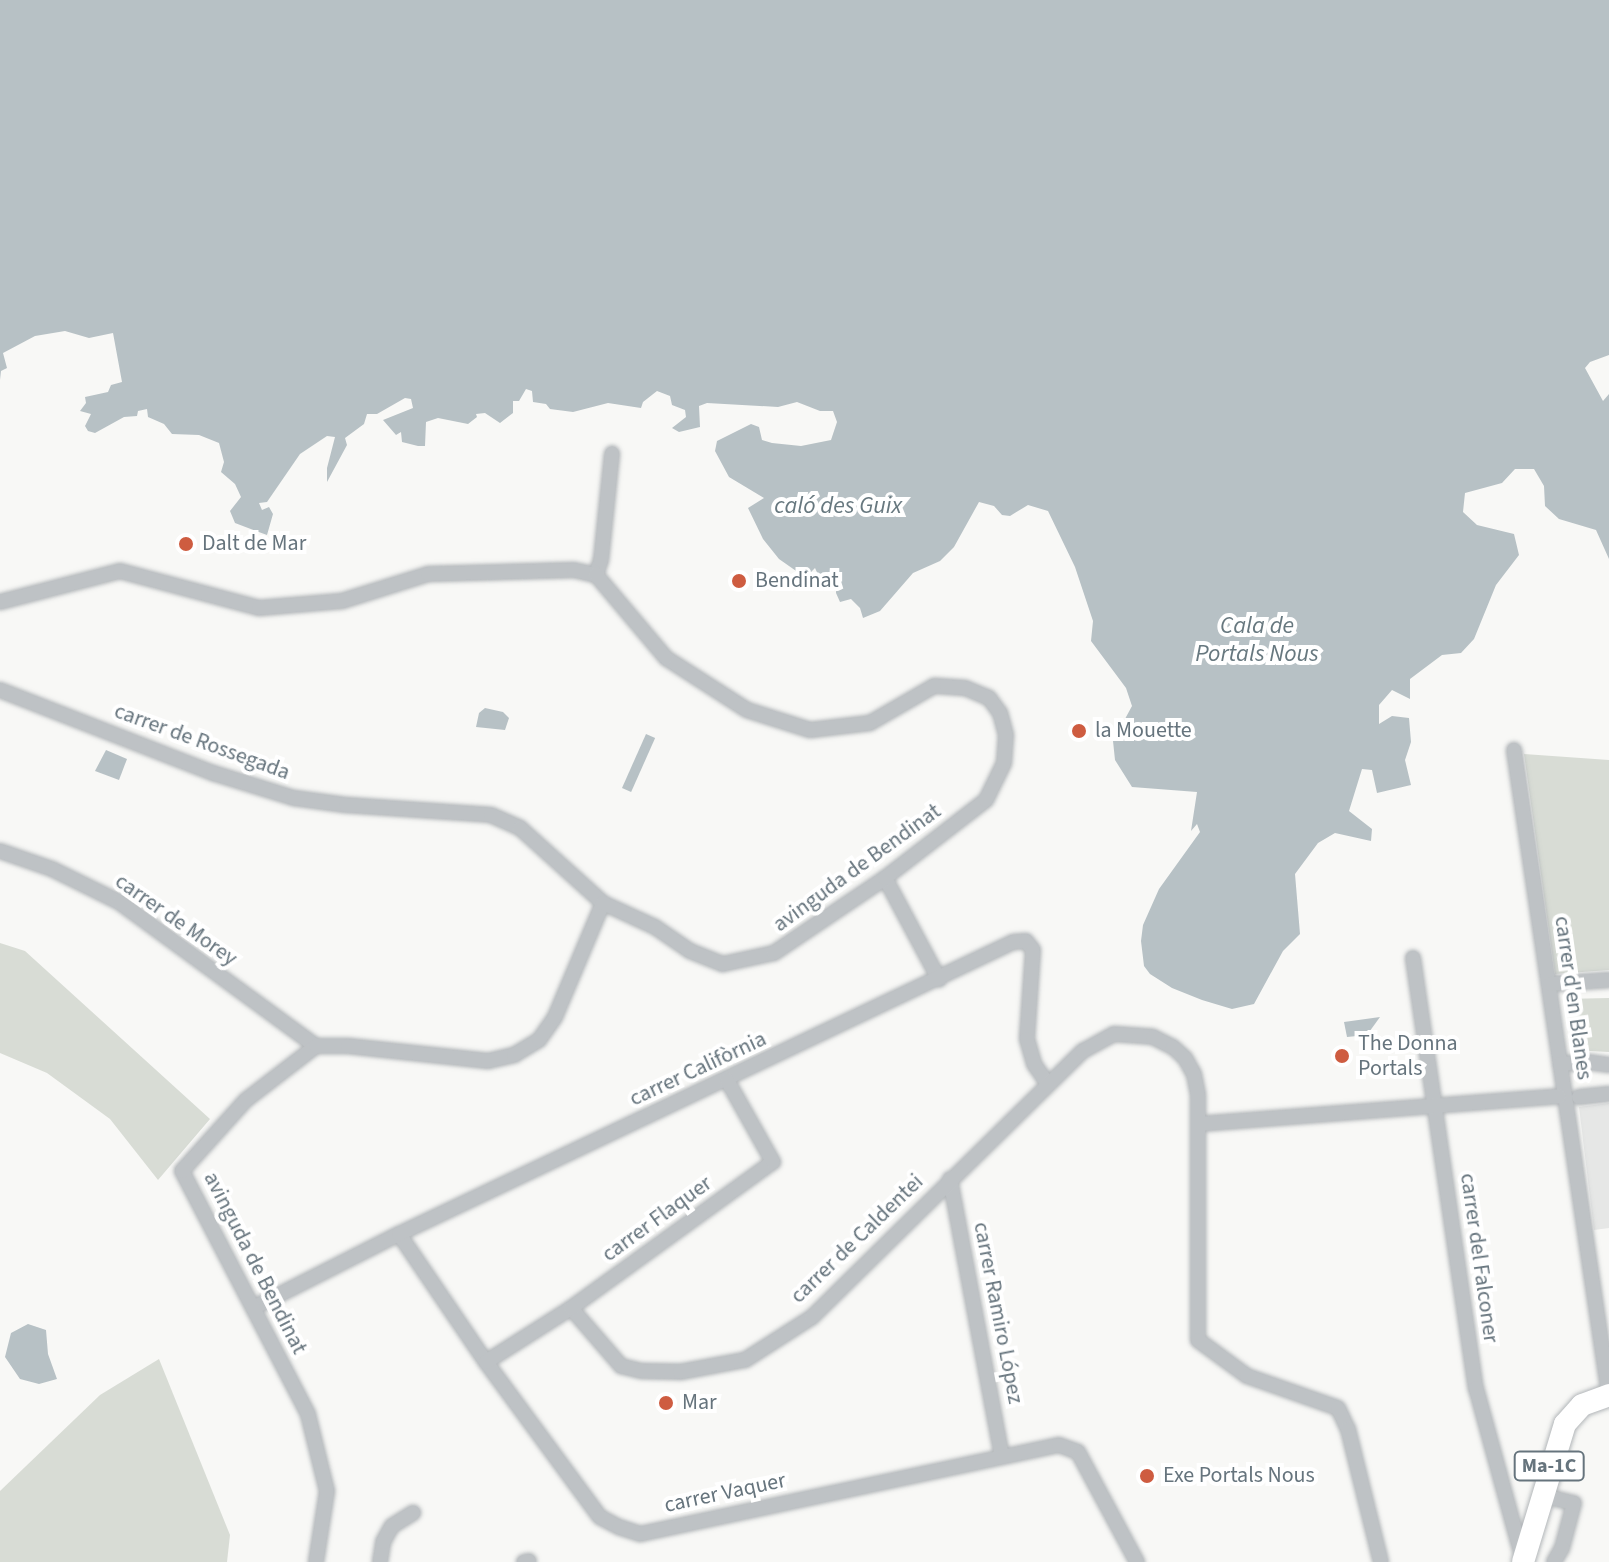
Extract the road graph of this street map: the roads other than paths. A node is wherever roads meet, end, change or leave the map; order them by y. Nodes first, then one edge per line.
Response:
1 (612, 454) dead end
2 (596, 575) junction
3 (0, 602) edge
4 (0, 690) edge
5 (1514, 750) dead end
6 (0, 851) edge
7 (885, 878) junction
8 (603, 903) junction
9 (1413, 958) dead end
10 (939, 979) junction
11 (1609, 980) edge
12 (1550, 984) junction
13 (316, 1046) junction
14 (1560, 1064) junction
15 (1609, 1065) edge
16 (727, 1080) junction
17 (1048, 1084) junction
18 (1609, 1094) edge
19 (1559, 1096) dead end
20 (1579, 1097) dead end
21 (1434, 1106) junction
22 (1199, 1124) junction
23 (950, 1179) junction
24 (399, 1234) junction
25 (253, 1308) junction
26 (571, 1308) junction
27 (486, 1362) junction
28 (1609, 1395) edge
29 (1002, 1456) junction
30 (1541, 1495) junction
31 (413, 1513) dead end
32 (1523, 1561) edge
33 (316, 1562) edge
34 (380, 1562) edge
35 (1137, 1562) edge
36 (1381, 1562) edge
37 (1554, 1562) edge

1 - 2 street
2 - 3 street
2 - 7 street, avinguda de Bendinat
4 - 8 street, carrer de Rossegada
5 - 12 street, carrer d'en Blanes
6 - 13 street, carrer de Morey
7 - 8 street, avinguda de Bendinat
7 - 10 street
8 - 13 street
9 - 21 street, carrer del Falconer
10 - 16 street, carrer Califòrnia
10 - 17 street, carrer Califòrnia
11 - 12 street
12 - 14 street, carrer d'en Blanes
13 - 25 street, avinguda de Bendinat
14 - 15 street
14 - 28 street, carrer d'en Blanes
16 - 24 street, carrer Califòrnia
16 - 26 street, carrer Flaquer
17 - 22 street, carrer de Caldentei
17 - 23 street, carrer de Caldentei
18 - 20 street
19 - 21 street
21 - 22 street
21 - 32 street, carrer del Falconer
22 - 36 street
23 - 26 street, carrer de Caldentei
23 - 29 street, carrer Ramiro López
24 - 25 street, carrer Califòrnia
24 - 27 street, carrer Vaquer
25 - 33 street, avinguda de Bendinat
26 - 27 street, carrer Flaquer
27 - 29 street, carrer Vaquer
28 - 30 main road, Ma-1C
29 - 35 street, carrer Vaquer
30 - 32 main road, Ma-1C
30 - 37 street
31 - 34 street

